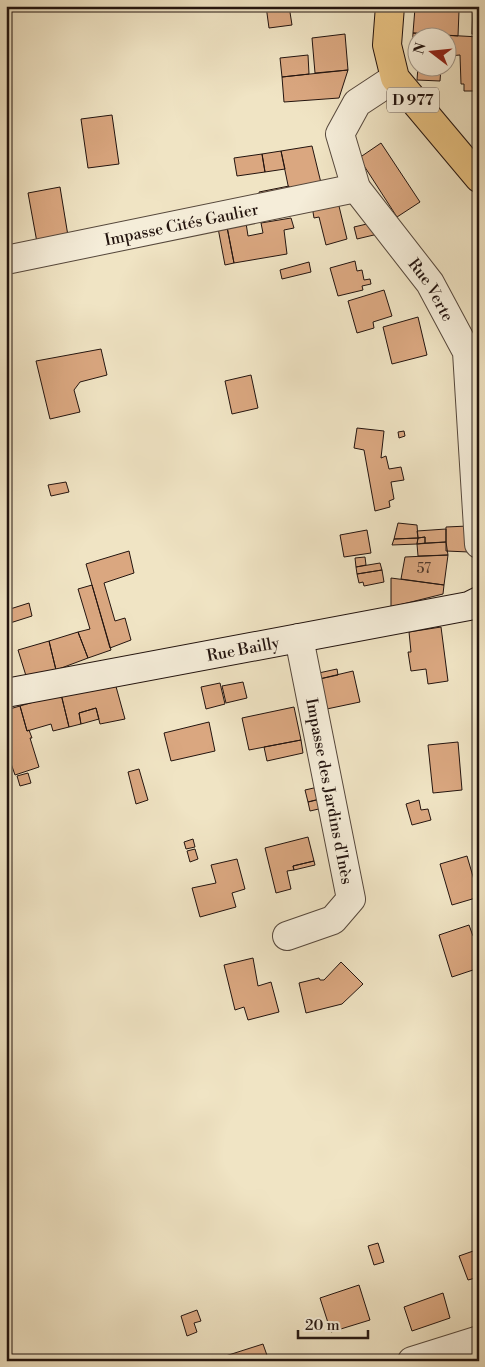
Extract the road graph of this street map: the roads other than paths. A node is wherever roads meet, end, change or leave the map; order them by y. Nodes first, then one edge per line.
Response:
1 (390, 6) edge
2 (395, 78) junction
3 (479, 178) edge
4 (356, 188) junction
5 (6, 260) edge
6 (479, 544) edge
7 (479, 601) edge
8 (299, 638) junction
9 (6, 692) edge
10 (287, 936) dead end
11 (479, 1340) edge
12 (412, 1361) edge

1 - 2 main road, D 977
2 - 3 main road, D 977
2 - 4 street, Rue Verte
4 - 5 street, Impasse Cités Gaulier
4 - 6 street, Rue Verte
7 - 8 street, Rue Bailly
8 - 9 street, Rue Bailly
8 - 10 street, Impasse des Jardins d'Inès
11 - 12 street

